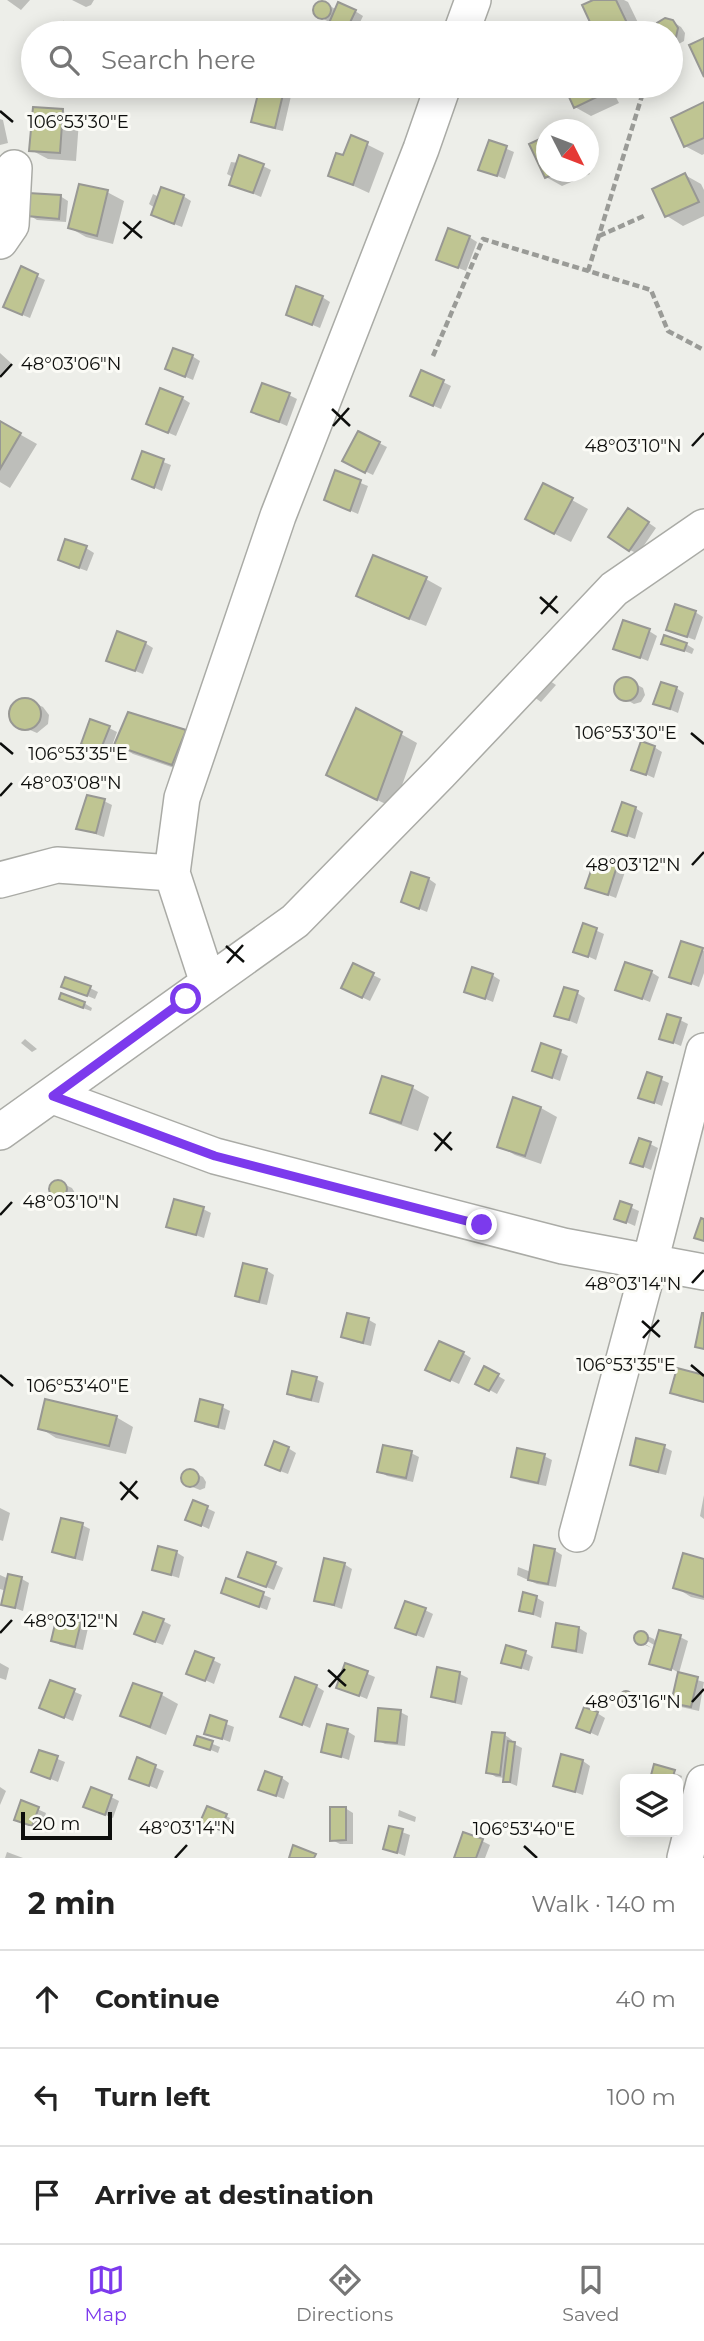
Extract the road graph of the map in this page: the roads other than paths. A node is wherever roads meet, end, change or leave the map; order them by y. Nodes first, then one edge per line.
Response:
1 (473, 0) edge
2 (465, 21) edge
3 (439, 98) edge
4 (14, 168) dead end
5 (0, 241) edge
6 (704, 527) edge
7 (172, 873) junction
8 (0, 880) edge
9 (208, 983) junction
10 (704, 1051) edge
11 (53, 1096) junction
12 (0, 1132) edge
13 (650, 1262) junction
14 (704, 1272) edge
15 (578, 1534) dead end
16 (704, 1783) edge
17 (685, 1858) edge

1 - 2 street
3 - 7 street
4 - 5 street
6 - 9 street
7 - 8 street
7 - 9 street
9 - 11 street
10 - 13 street
11 - 12 street
11 - 13 street
13 - 14 street
13 - 15 street
16 - 17 street

